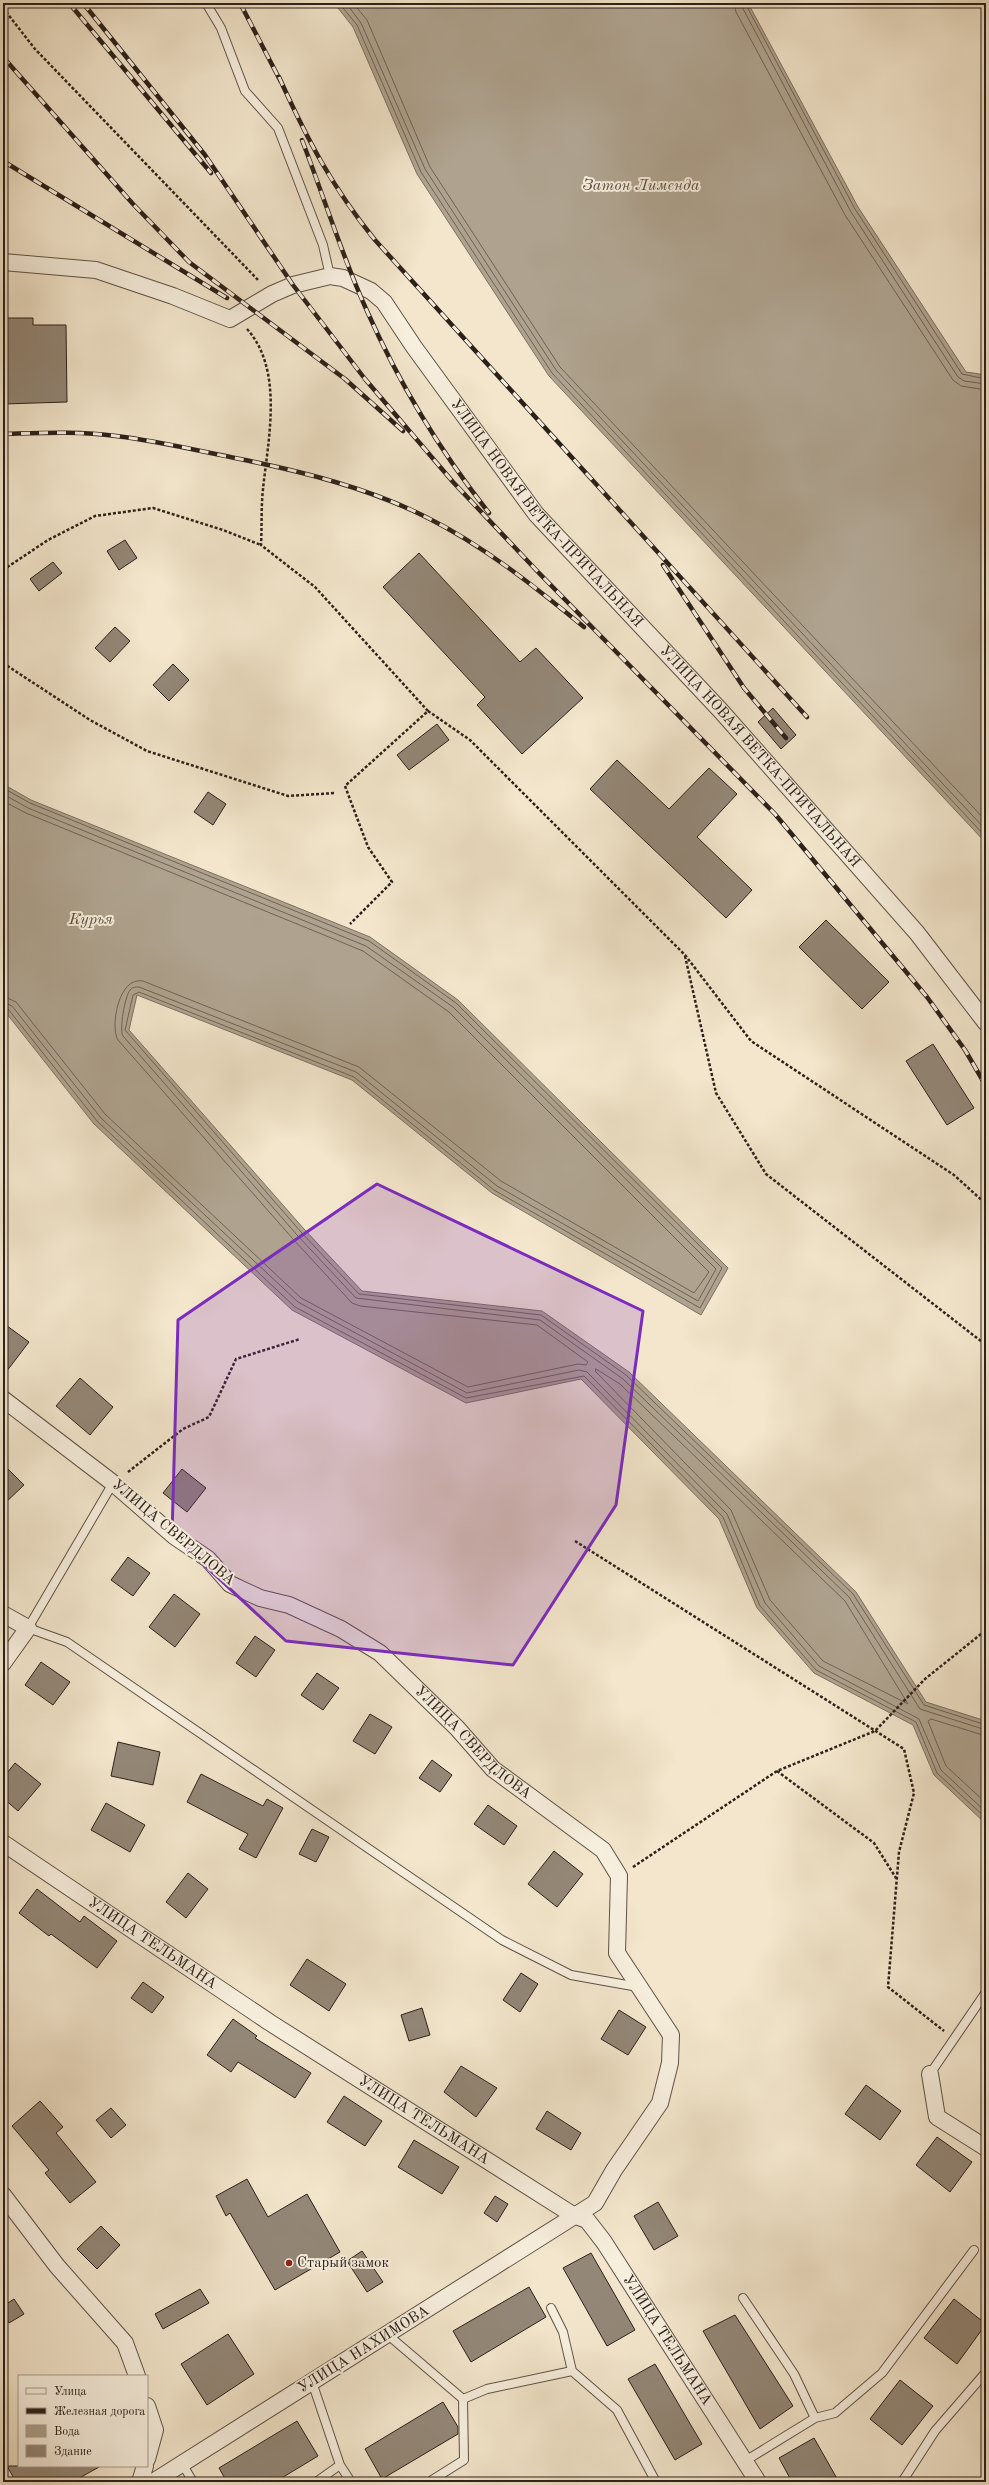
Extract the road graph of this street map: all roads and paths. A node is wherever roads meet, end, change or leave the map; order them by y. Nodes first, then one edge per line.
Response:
1 (206, 3) edge
2 (3, 8) edge
3 (3, 262) edge
4 (330, 276) junction
5 (272, 294) junction
6 (230, 319) junction
7 (261, 544) junction
8 (3, 570) edge
9 (3, 663) edge
10 (428, 711) junction
11 (335, 793) dead end
12 (350, 924) dead end
13 (685, 955) junction
14 (986, 1023) edge
15 (986, 1204) edge
16 (300, 1339) dead end
17 (986, 1345) edge
18 (3, 1399) edge
19 (113, 1483) junction
20 (575, 1541) dead end
21 (3, 1614) edge
22 (28, 1628) junction
23 (986, 1630) edge
24 (3, 1664) edge
25 (875, 1731) junction
26 (777, 1771) junction
27 (3, 1843) edge
28 (619, 1876) junction
29 (897, 1879) junction
30 (638, 1987) junction
31 (986, 1992) edge
32 (954, 2038) junction
33 (930, 2074) joint
34 (986, 2148) edge
35 (3, 2195) edge
36 (573, 2215) junction
37 (974, 2250) dead end
38 (744, 2298) dead end
39 (551, 2308) dead end
40 (388, 2335) junction
41 (572, 2371) junction
42 (986, 2372) edge
43 (137, 2375) edge
44 (312, 2382) junction
45 (463, 2399) junction
46 (148, 2409) edge
47 (815, 2418) junction
48 (148, 2455) edge
49 (746, 2461) junction
50 (340, 2464) junction
51 (183, 2465) junction
52 (145, 2467) edge
53 (140, 2482) edge
54 (153, 2482) edge
55 (193, 2482) edge
56 (316, 2482) edge
57 (351, 2482) edge
58 (429, 2482) edge
59 (656, 2482) edge
60 (758, 2482) edge
61 (902, 2482) edge

1 - 4 lane
2 - 5 path
3 - 6 street
4 - 5 street, УЛИЦА НОВАЯ ВЕТКА-ПРИЧАЛЬНАЯ
4 - 14 street, УЛИЦА НОВАЯ ВЕТКА-ПРИЧАЛЬНАЯ
5 - 6 street, УЛИЦА НОВАЯ ВЕТКА-ПРИЧАЛЬНАЯ
6 - 7 path
7 - 8 path
7 - 10 path
9 - 11 path
10 - 12 path
10 - 13 path
13 - 15 path
13 - 17 path
16 - 19 path
18 - 19 street, УЛИЦА СВЕРДЛОВА
19 - 22 lane
19 - 28 street, УЛИЦА СВЕРДЛОВА
20 - 25 path
21 - 22 street
22 - 24 street
22 - 30 lane
23 - 25 path
25 - 26 path
25 - 29 path
26 - 28 path
26 - 29 path
27 - 36 street, УЛИЦА ТЕЛЬМАНА
28 - 30 street
29 - 32 path
30 - 36 street
31 - 32 lane
32 - 33 lane
33 - 34 street
35 - 43 street
36 - 40 street, УЛИЦА НАХИМОВА
36 - 49 street, УЛИЦА ТЕЛЬМАНА
37 - 47 lane
38 - 47 lane
39 - 41 lane
40 - 44 street, УЛИЦА НАХИМОВА
40 - 45 lane
41 - 45 lane
41 - 59 lane
42 - 61 lane
44 - 50 lane
44 - 51 street, УЛИЦА НАХИМОВА
45 - 58 lane
46 - 48 street
47 - 49 lane
49 - 60 street, УЛИЦА ТЕЛЬМАНА
50 - 56 lane
50 - 57 lane
51 - 54 street, УЛИЦА НАХИМОВА
51 - 55 lane
52 - 53 street

